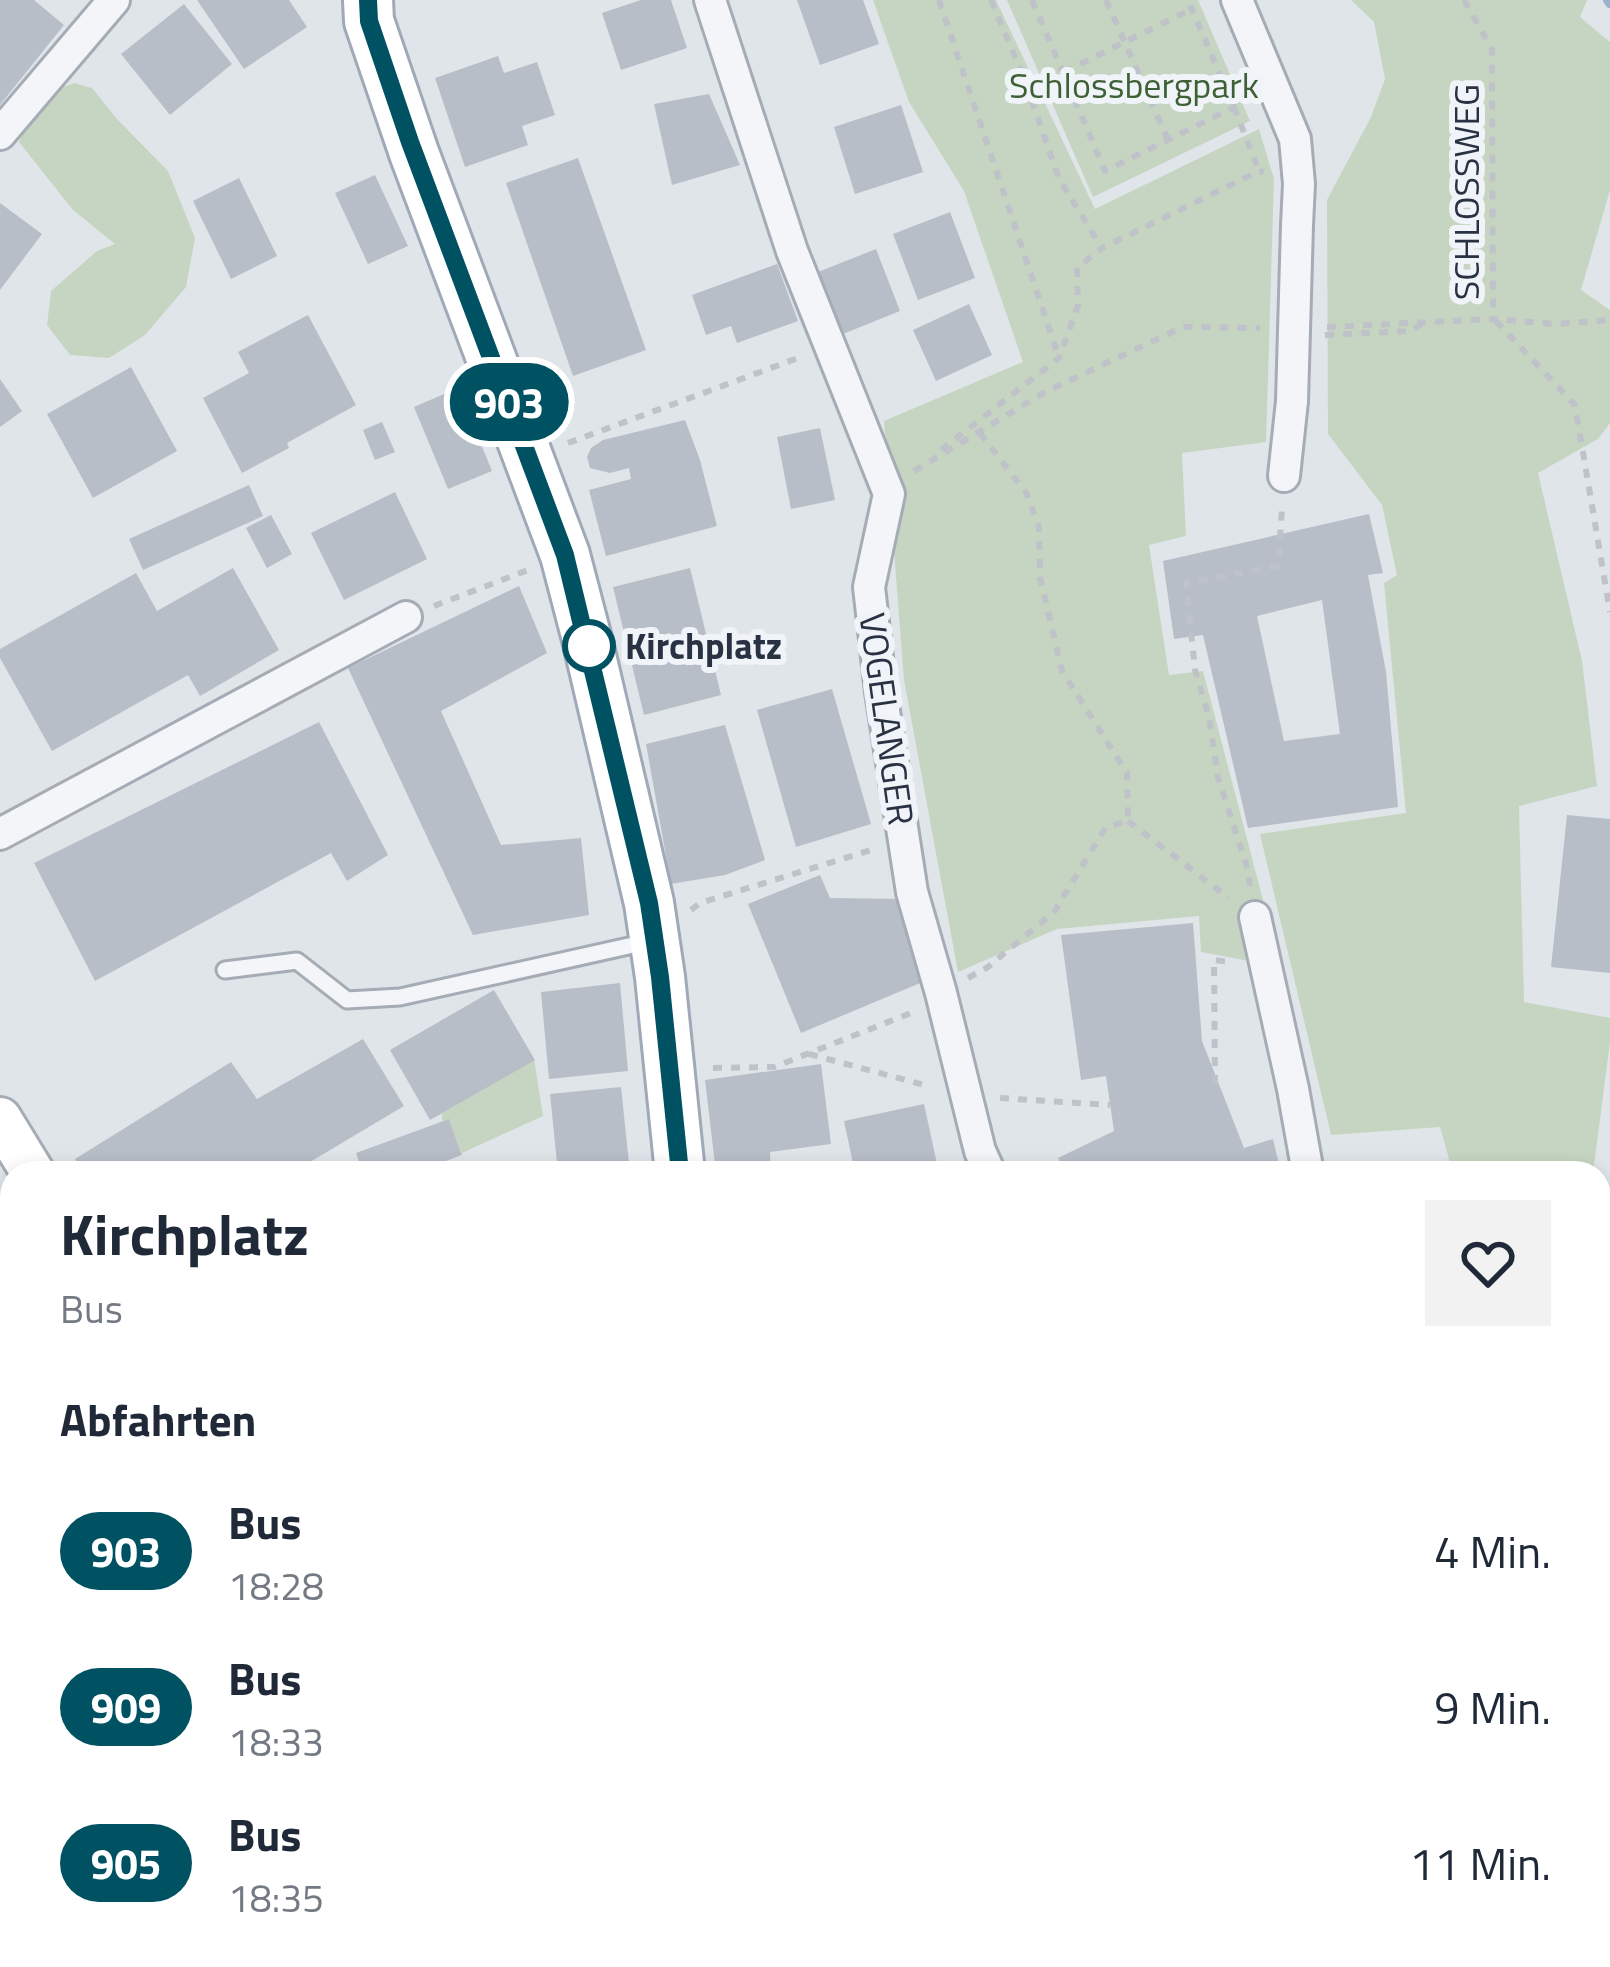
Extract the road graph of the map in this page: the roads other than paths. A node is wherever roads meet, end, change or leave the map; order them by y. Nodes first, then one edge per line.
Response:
1 (114, 0) edge
2 (368, 0) edge
3 (710, 0) edge
4 (1237, 0) edge
5 (0, 134) edge
6 (1284, 476) road end
7 (406, 616) road end
8 (0, 834) edge
9 (1252, 902) road end
10 (655, 940) junction
11 (225, 970) dead end
12 (0, 1118) edge
13 (682, 1151) edge
14 (26, 1161) edge
15 (985, 1161) edge
16 (1306, 1161) edge

1 - 5 street
2 - 10 main road
3 - 15 street, VOGELANGER
4 - 6 street, bridge
7 - 8 street
9 - 16 street
10 - 11 lane
10 - 13 main road
12 - 14 street

